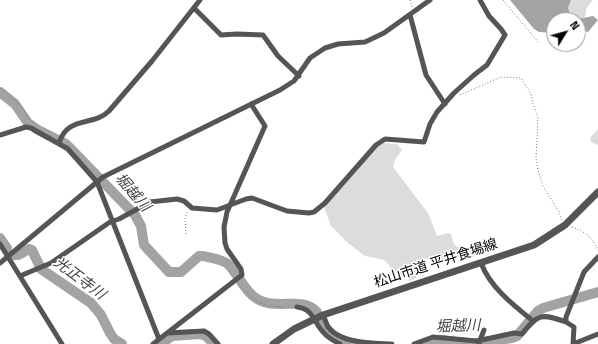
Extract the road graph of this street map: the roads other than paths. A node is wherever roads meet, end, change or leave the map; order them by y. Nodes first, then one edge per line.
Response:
1 (200, 0) edge
2 (430, 0) edge
3 (480, 0) edge
4 (194, 8) junction
5 (410, 14) junction
6 (299, 76) junction
7 (251, 104) junction
8 (445, 104) junction
9 (0, 135) edge
10 (60, 141) junction
11 (100, 180) junction
12 (598, 192) edge
13 (231, 205) junction
14 (113, 221) junction
15 (0, 244) edge
16 (8, 256) junction
17 (598, 257) edge
18 (0, 263) edge
19 (481, 263) junction
20 (20, 276) junction
21 (296, 307) road end
22 (323, 315) junction
23 (314, 319) junction
24 (532, 320) junction
25 (566, 322) junction
26 (484, 330) dead end
27 (167, 333) junction
28 (598, 334) edge
29 (159, 339) junction
30 (480, 342) edge
31 (367, 343) edge
32 (62, 344) edge
33 (153, 344) edge
34 (218, 344) edge
35 (273, 344) edge
36 (340, 344) edge
37 (392, 344) edge
38 (414, 344) edge
39 (573, 344) edge

1 - 4 street
2 - 5 street
3 - 8 street
4 - 6 street
4 - 10 street
5 - 6 street
5 - 8 street
6 - 7 street
7 - 11 street
7 - 13 street
8 - 13 street
9 - 10 street
10 - 11 street
11 - 14 street
11 - 16 street
12 - 19 street, 松山市道 平井食場線
13 - 14 street
13 - 27 street
14 - 20 street
14 - 29 street
15 - 16 street
16 - 18 street
16 - 20 street
17 - 25 street
19 - 22 street, 松山市道 平井食場線
19 - 24 street
20 - 32 street
21 - 23 street
22 - 23 street, 松山市道 平井食場線
22 - 31 street
23 - 35 street, 松山市道 平井食場線
23 - 36 street
24 - 25 street
24 - 30 street
25 - 39 street
26 - 30 street
27 - 29 street
27 - 34 street
28 - 39 street
29 - 33 street
30 - 38 street
31 - 37 street

